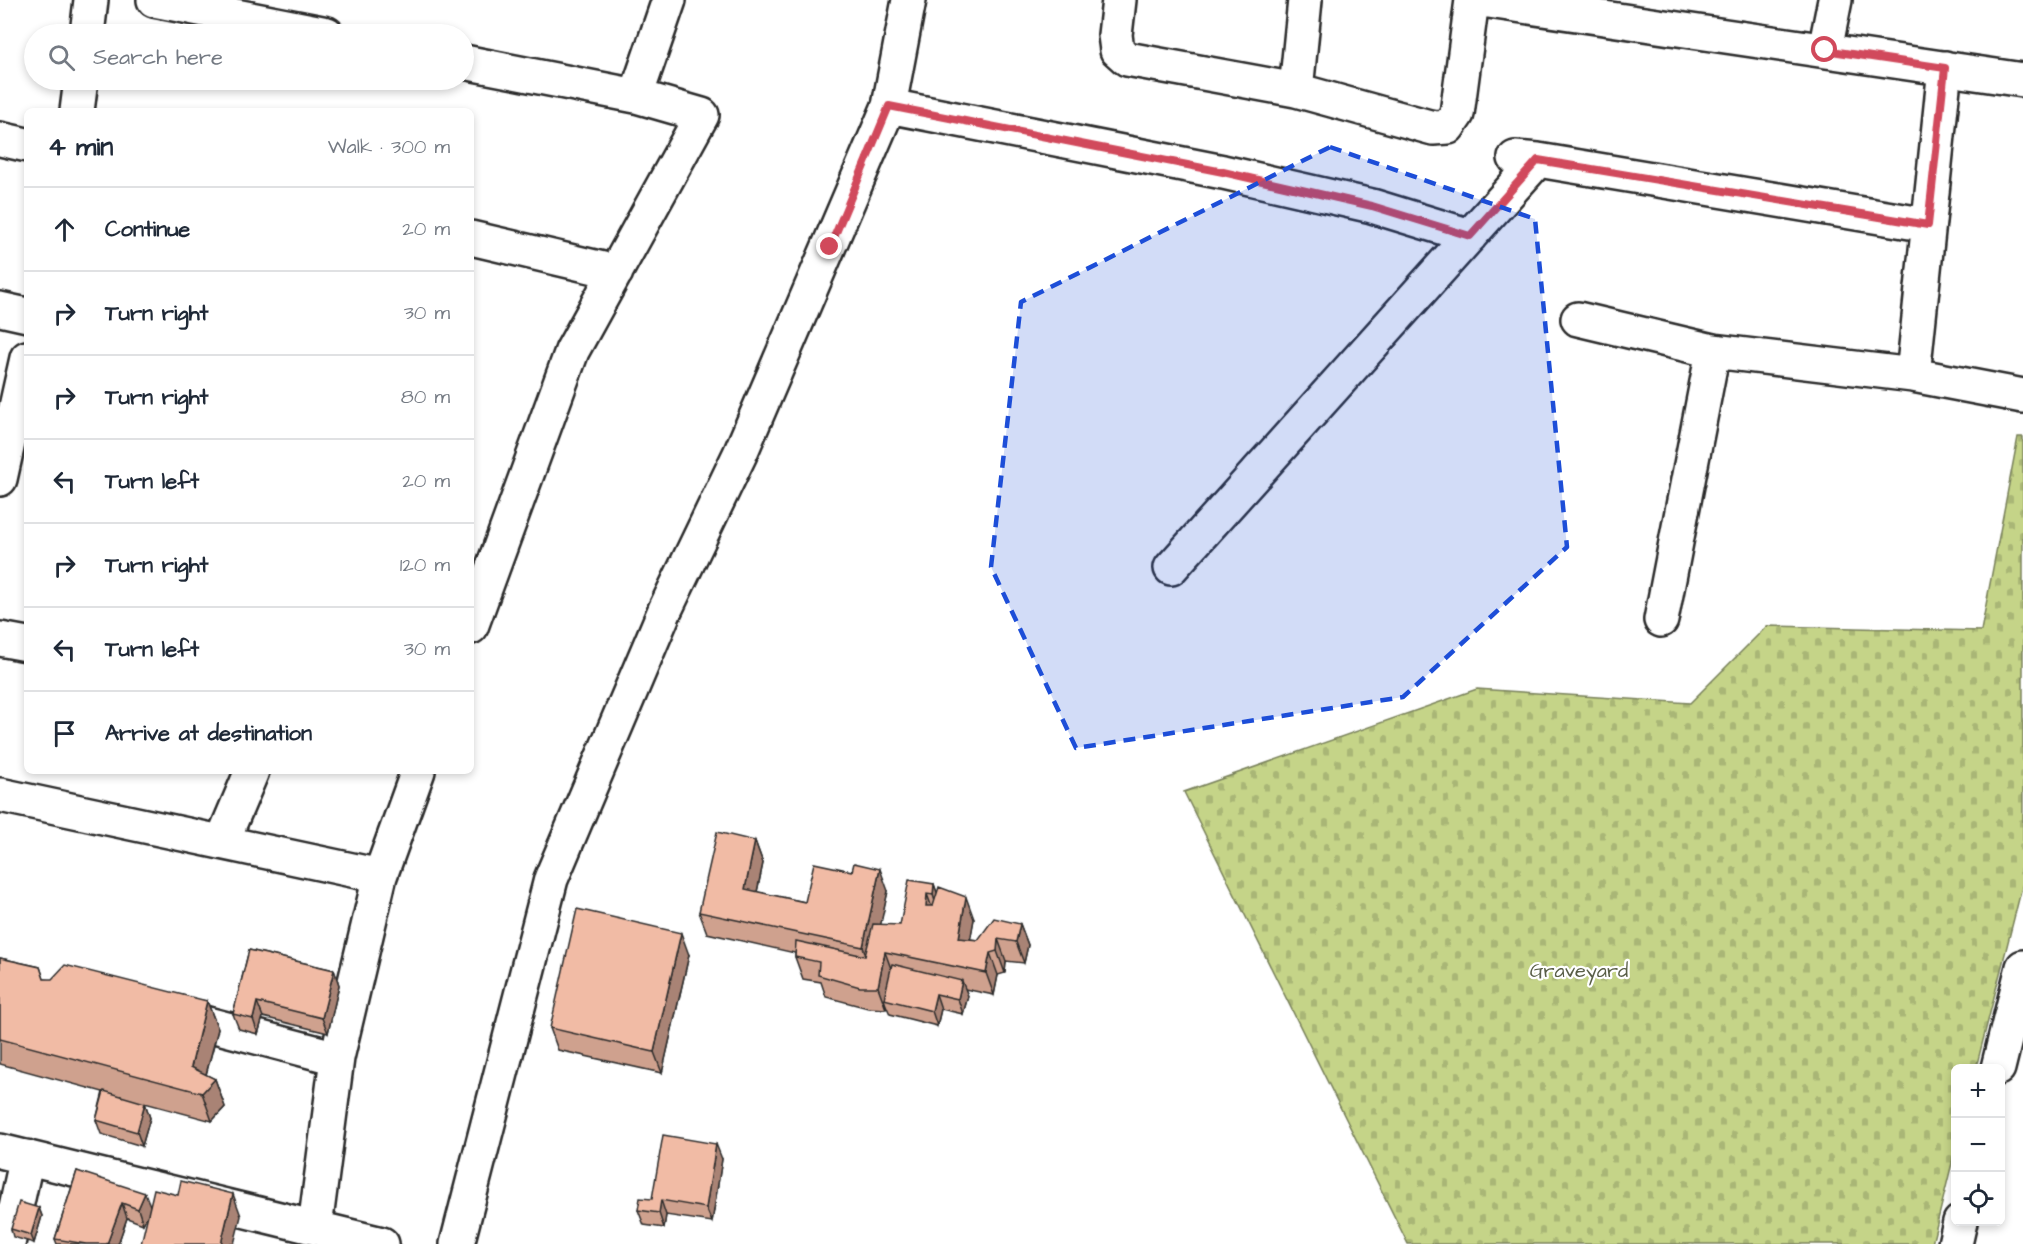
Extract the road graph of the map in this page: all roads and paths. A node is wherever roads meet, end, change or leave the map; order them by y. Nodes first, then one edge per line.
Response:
1 (91, 0) edge
2 (153, 0) edge
3 (669, 0) edge
4 (909, 0) edge
5 (1119, 0) edge
6 (1305, 0) edge
7 (1472, 0) edge
8 (1482, 0) edge
9 (1834, 0) edge
10 (1640, 11) edge
11 (88, 24) edge
12 (276, 24) edge
13 (1825, 50) junction
14 (474, 64) edge
15 (1945, 68) junction
16 (2023, 80) edge
17 (80, 90) edge
18 (1296, 90) junction
19 (636, 96) junction
20 (889, 106) junction
21 (77, 108) edge
22 (0, 139) edge
23 (24, 144) edge
24 (1928, 225) junction
25 (1470, 236) junction
26 (474, 240) edge
27 (616, 272) junction
28 (0, 309) edge
29 (24, 314) edge
30 (1578, 319) dead end
31 (1713, 351) junction
32 (1913, 375) junction
33 (24, 378) edge
34 (2023, 396) edge
35 (10, 473) edge
36 (1171, 568) dead end
37 (474, 619) edge
38 (1661, 620) dead end
39 (0, 639) edge
40 (24, 643) edge
41 (251, 774) edge
42 (417, 774) edge
43 (0, 795) edge
44 (222, 842) junction
45 (380, 876) junction
46 (2023, 967) edge
47 (146, 1008) edge
48 (337, 1058) junction
49 (1999, 1064) edge
50 (13, 1154) edge
51 (1959, 1226) edge
52 (315, 1227) junction
53 (8, 1244) edge
54 (382, 1244) edge
55 (456, 1244) edge
56 (1955, 1244) edge

1 - 11 street
2 - 12 street
3 - 19 street
4 - 20 street
5 - 18 street
6 - 18 street
7 - 18 street
8 - 10 street
9 - 13 street
10 - 13 street
13 - 15 street
14 - 19 street
15 - 16 street
15 - 24 street
17 - 21 street
19 - 27 street
20 - 25 street
20 - 55 street
22 - 23 street
24 - 25 street
24 - 32 street
25 - 36 street
26 - 27 street
27 - 37 street
28 - 29 street
30 - 31 street
31 - 32 street
31 - 38 street
32 - 34 street
33 - 35 street
39 - 40 street
41 - 44 street
42 - 45 street
43 - 44 street
44 - 45 street
45 - 48 street
46 - 49 street
47 - 48 street
48 - 52 street
50 - 52 street
50 - 53 street
51 - 56 street
52 - 54 street

